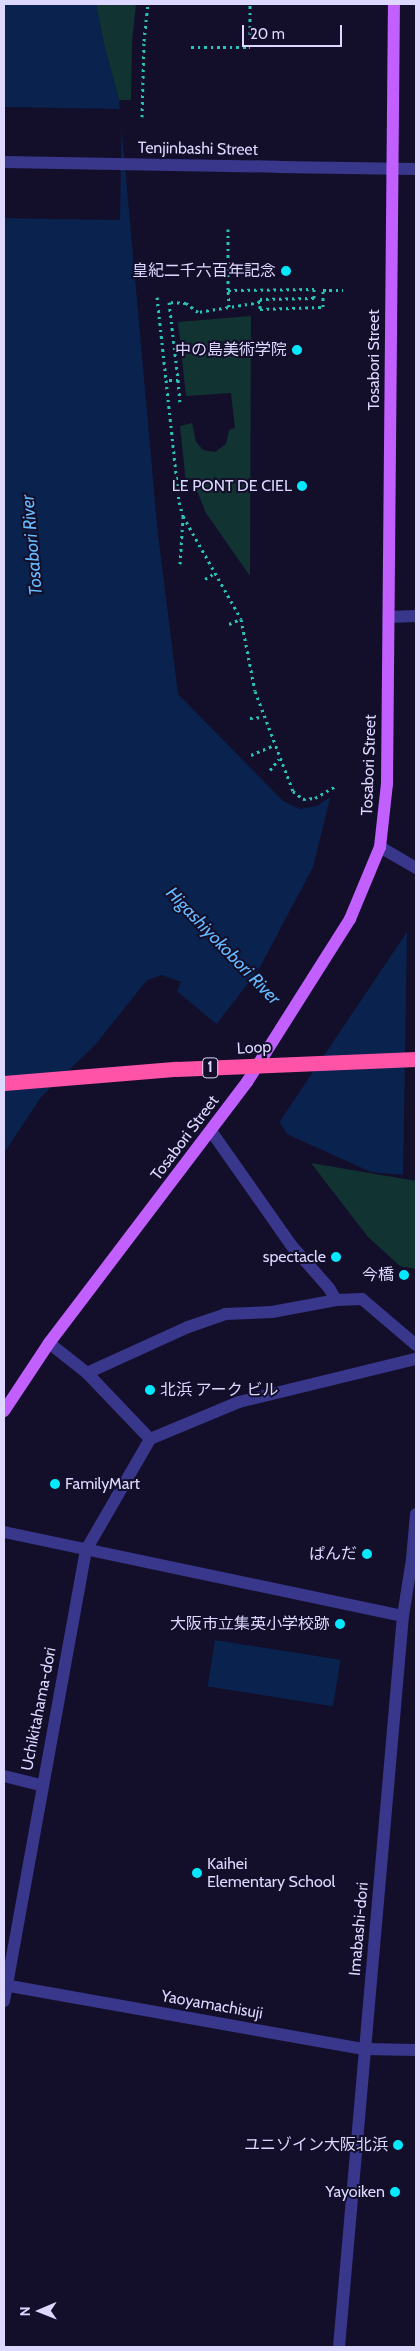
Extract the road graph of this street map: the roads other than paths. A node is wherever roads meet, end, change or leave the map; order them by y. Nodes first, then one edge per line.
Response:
1 (394, 4) edge
2 (4, 162) edge
3 (416, 169) edge
4 (392, 170) junction
5 (389, 616) junction
6 (416, 616) edge
7 (380, 847) junction
8 (416, 868) edge
9 (416, 1059) edge
10 (4, 1083) edge
11 (211, 1131) junction
12 (336, 1300) junction
13 (49, 1343) junction
14 (416, 1345) edge
15 (416, 1359) edge
16 (88, 1372) junction
17 (4, 1411) edge
18 (150, 1439) junction
19 (416, 1514) edge
20 (4, 1532) edge
21 (86, 1550) junction
22 (414, 1560) edge
23 (403, 1616) junction
24 (4, 1776) edge
25 (42, 1785) junction
26 (5, 1985) edge
27 (4, 2001) edge
28 (365, 2049) junction
29 (416, 2050) edge
30 (339, 2347) edge

1 - 4 main road, Tosabori Street
2 - 4 street, Tenjinbashi Street, bridge
3 - 4 street, Tenjinbashi Street
4 - 5 main road, Tosabori Street
5 - 6 street
5 - 7 main road, Tosabori Street
7 - 8 street
7 - 11 main road, Tosabori Street
9 - 10 highway, Loop / 1, bridge
11 - 12 street
11 - 13 main road, Tosabori Street
12 - 14 street
12 - 16 street
13 - 16 street
13 - 17 main road, Tosabori Street
15 - 18 street
16 - 18 street
18 - 21 street, Uchikitahama-dori
19 - 22 street, Imabashi-dori
20 - 21 street
21 - 23 street
21 - 25 street, Uchikitahama-dori
22 - 23 street, Imabashi-dori
23 - 28 street, Imabashi-dori
24 - 25 street
25 - 26 street, Uchikitahama-dori
26 - 27 street, Uchikitahama-dori
26 - 28 street, Yaoyamachisuji
28 - 29 street, Yaoyamachisuji
28 - 30 street, Imabashi-dori

